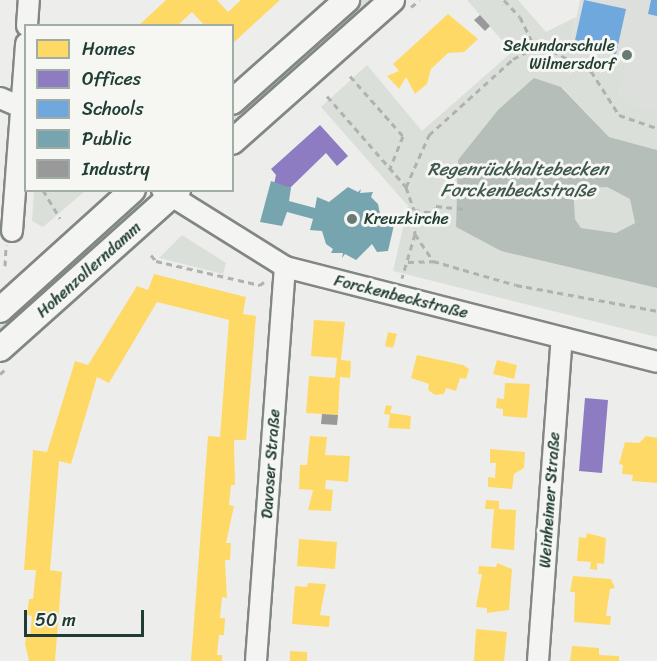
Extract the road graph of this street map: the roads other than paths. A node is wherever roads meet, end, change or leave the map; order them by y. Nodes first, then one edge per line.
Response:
1 (29, 0) edge
2 (347, 0) edge
3 (392, 0) edge
4 (27, 24) edge
5 (24, 87) edge
6 (0, 98) edge
7 (234, 100) edge
8 (23, 108) edge
9 (234, 140) edge
10 (131, 192) edge
11 (171, 192) edge
12 (12, 231) dead end
13 (285, 267) junction
14 (0, 310) edge
15 (562, 338) junction
16 (0, 349) edge
17 (657, 362) edge
18 (256, 661) edge
19 (538, 661) edge

1 - 4 street
2 - 7 main road
3 - 9 main road
5 - 8 street
6 - 8 street
8 - 12 street
10 - 14 main road, Hohenzollerndamm
11 - 13 street, Forckenbeckstraße
11 - 16 main road, Hohenzollerndamm
13 - 15 street, Forckenbeckstraße
13 - 18 street, Davoser Straße
15 - 17 street, Forckenbeckstraße
15 - 19 street, Weinheimer Straße

